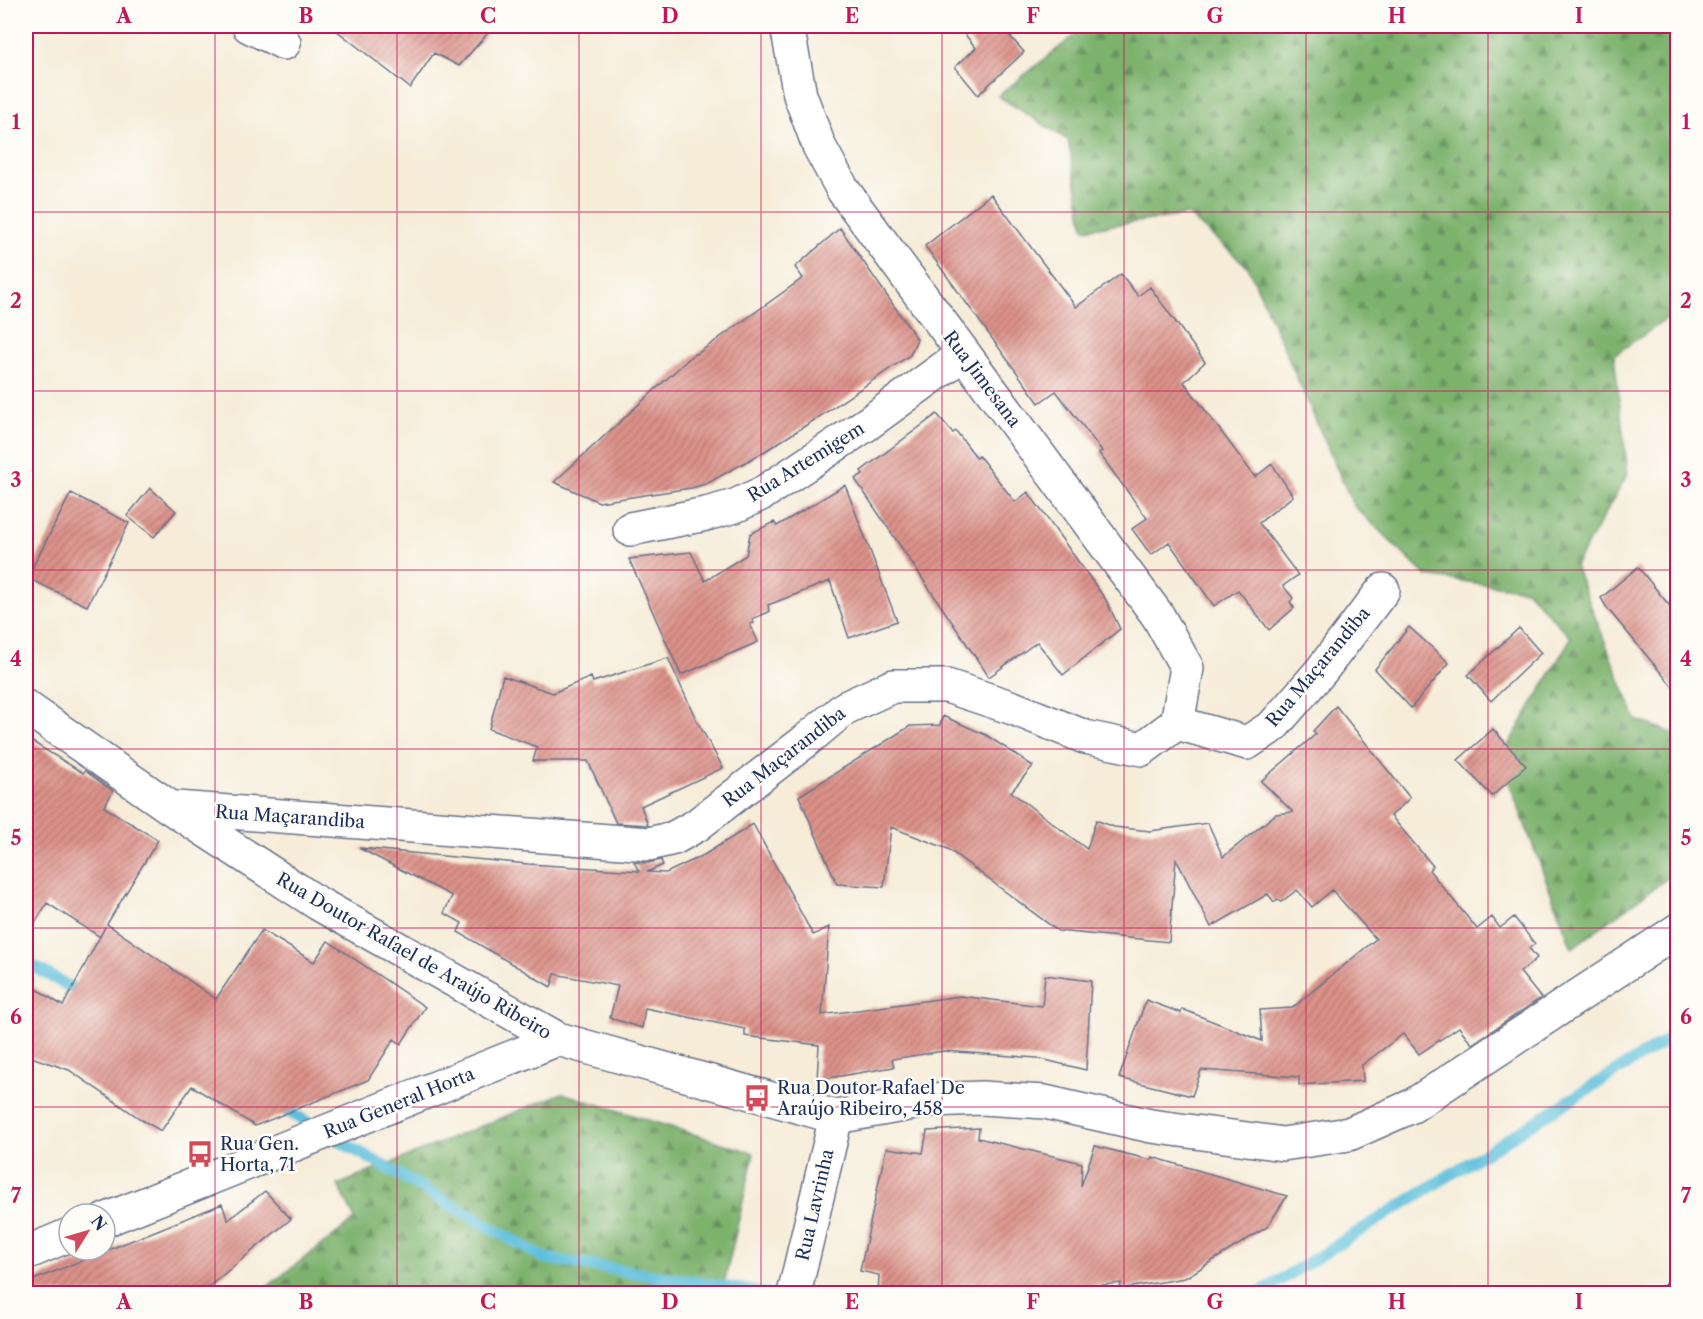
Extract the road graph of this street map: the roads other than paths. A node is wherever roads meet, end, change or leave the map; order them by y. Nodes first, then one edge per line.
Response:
1 (249, 26) edge
2 (787, 26) edge
3 (284, 43) dead end
4 (963, 354) junction
5 (630, 529) dead end
6 (1383, 590) dead end
7 (26, 706) edge
8 (1177, 723) junction
9 (171, 808) junction
10 (1677, 930) edge
11 (558, 1039) junction
12 (836, 1117) junction
13 (117, 1215) edge
14 (57, 1240) edge
15 (26, 1253) edge
16 (794, 1293) edge

1 - 3 street
2 - 4 street, Rua Jimesana
4 - 5 street, Rua Artemigem
4 - 8 street, Rua Jimesana
6 - 8 street, Rua Maçarandiba
7 - 9 street, Rua Doutor Rafael de Araújo Ribeiro
8 - 9 street, Rua Maçarandiba
9 - 11 street, Rua Doutor Rafael de Araújo Ribeiro
10 - 12 street, Rua Doutor Rafael de Araújo Ribeiro
11 - 12 street, Rua Doutor Rafael de Araújo Ribeiro
11 - 13 street, Rua General Horta
12 - 16 street, Rua Lavrinha
14 - 15 street

